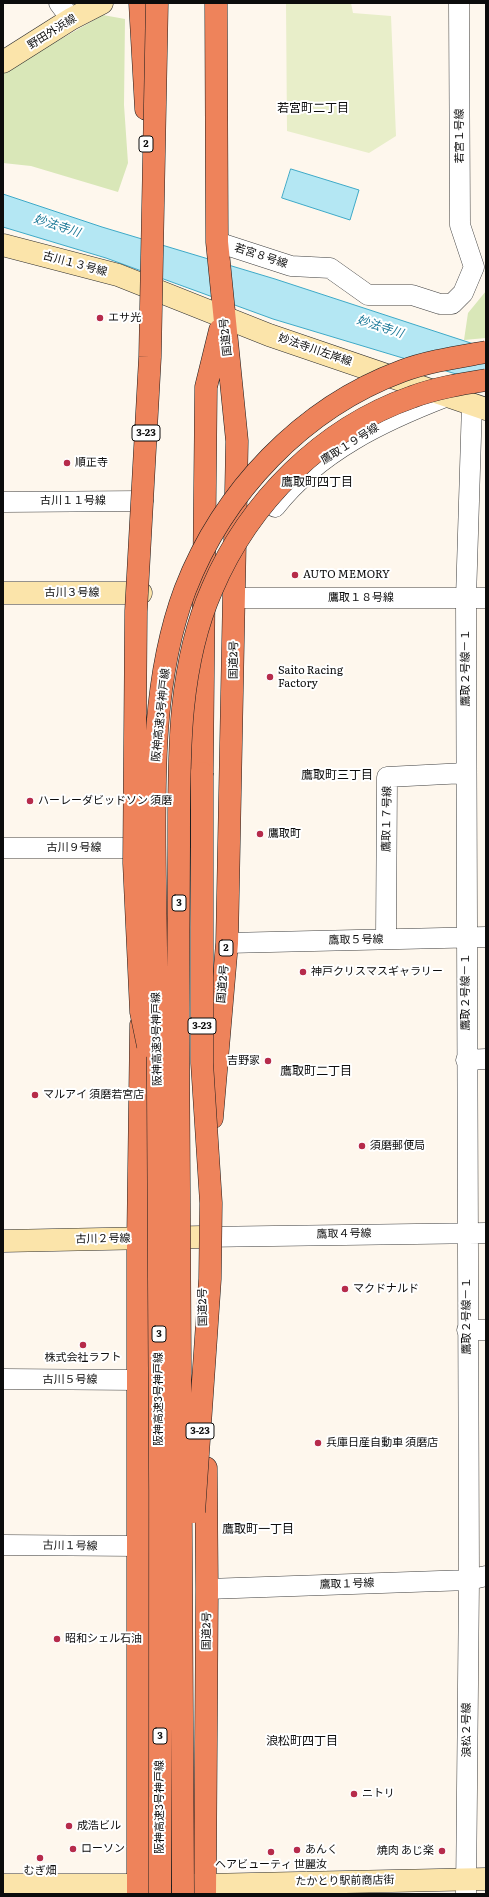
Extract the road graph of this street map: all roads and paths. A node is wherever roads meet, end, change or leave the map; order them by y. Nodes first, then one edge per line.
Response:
1 (102, 3) edge
2 (140, 3) edge
3 (157, 3) edge
4 (216, 3) edge
5 (459, 3) edge
6 (65, 11) edge
7 (3, 62) edge
8 (216, 242) junction
9 (3, 245) edge
10 (480, 268) edge
11 (146, 286) junction
12 (223, 315) junction
13 (486, 352) edge
14 (486, 380) edge
15 (448, 396) junction
16 (479, 406) edge
17 (143, 501) junction
18 (3, 502) edge
19 (269, 515) dead end
20 (3, 593) edge
21 (141, 593) junction
22 (236, 598) junction
23 (466, 598) junction
24 (486, 598) edge
25 (466, 773) junction
26 (3, 848) edge
27 (144, 848) junction
28 (466, 937) junction
29 (486, 937) edge
30 (386, 939) junction
31 (227, 943) junction
32 (486, 1059) edge
33 (466, 1060) junction
34 (158, 1090) junction
35 (466, 1232) junction
36 (486, 1233) edge
37 (202, 1236) junction
38 (138, 1239) junction
39 (3, 1241) edge
40 (477, 1330) edge
41 (3, 1379) edge
42 (138, 1380) junction
43 (3, 1545) edge
44 (137, 1546) junction
45 (477, 1578) edge
46 (182, 1582) junction
47 (207, 1588) junction
48 (473, 1884) edge
49 (3, 1885) edge
50 (138, 1889) edge
51 (204, 1889) edge
52 (160, 1894) edge
53 (183, 1894) edge

1 - 6 street, 野田外浜線
2 - 11 highway, 2
3 - 34 highway, 3-23, bridge
4 - 8 highway, 国道2号 / 2
5 - 10 street, 若宮１号線
6 - 7 street, 野田外浜線
8 - 10 street, 若宮８号線
8 - 12 highway, 国道2号 / 2
9 - 11 street, 古川１３号線
11 - 12 street, 妙法寺川左岸線
11 - 17 highway, 2
12 - 15 street, 妙法寺川左岸線
12 - 22 highway, 国道2号 / 2
12 - 46 highway, 3-23, bridge
13 - 34 highway, 阪神高速3号神戸線 / 3, bridge
14 - 46 highway, 阪神高速3号神戸線 / 3, bridge
15 - 16 street, 妙法寺川左岸線
15 - 19 street, 鷹取１９号線
16 - 23 street, 鷹取２号線－１
17 - 18 street, 古川１１号線
17 - 21 highway, 2
20 - 21 street, 古川３号線
21 - 27 highway, 2
22 - 23 street, 鷹取１８号線
22 - 31 highway, 国道2号 / 2
23 - 24 street, 鷹取１８号線
23 - 25 street, 鷹取２号線－１
25 - 28 street, 鷹取２号線－１
25 - 30 street, 鷹取１７号線
26 - 27 street, 古川９号線
27 - 38 highway, 2
28 - 29 street, 鷹取５号線
28 - 30 street, 鷹取５号線
28 - 33 street, 鷹取２号線－１
30 - 31 street, 鷹取５号線
31 - 37 highway, 国道2号 / 2
32 - 33 street
33 - 35 street, 鷹取２号線－１
34 - 52 highway, 阪神高速3号神戸線 / 3, bridge
35 - 36 street, 鷹取４号線
35 - 37 street, 鷹取４号線
35 - 40 street, 鷹取２号線－１
37 - 38 street, 古川２号線
37 - 47 highway, 国道2号 / 2
38 - 39 street, 古川２号線
38 - 42 highway, 2
40 - 45 street, 鷹取２号線－１
41 - 42 street, 古川５号線
42 - 44 highway, 2
43 - 44 street, 古川１号線
44 - 50 highway, 2
45 - 47 street, 鷹取１号線
45 - 48 street, 浪松２号線
46 - 53 highway, 阪神高速3号神戸線 / 3, bridge
47 - 51 highway, 国道2号 / 2
48 - 51 street, たかとり駅前商店街
49 - 50 street, たかとり駅前商店街
50 - 51 street, たかとり駅前商店街

